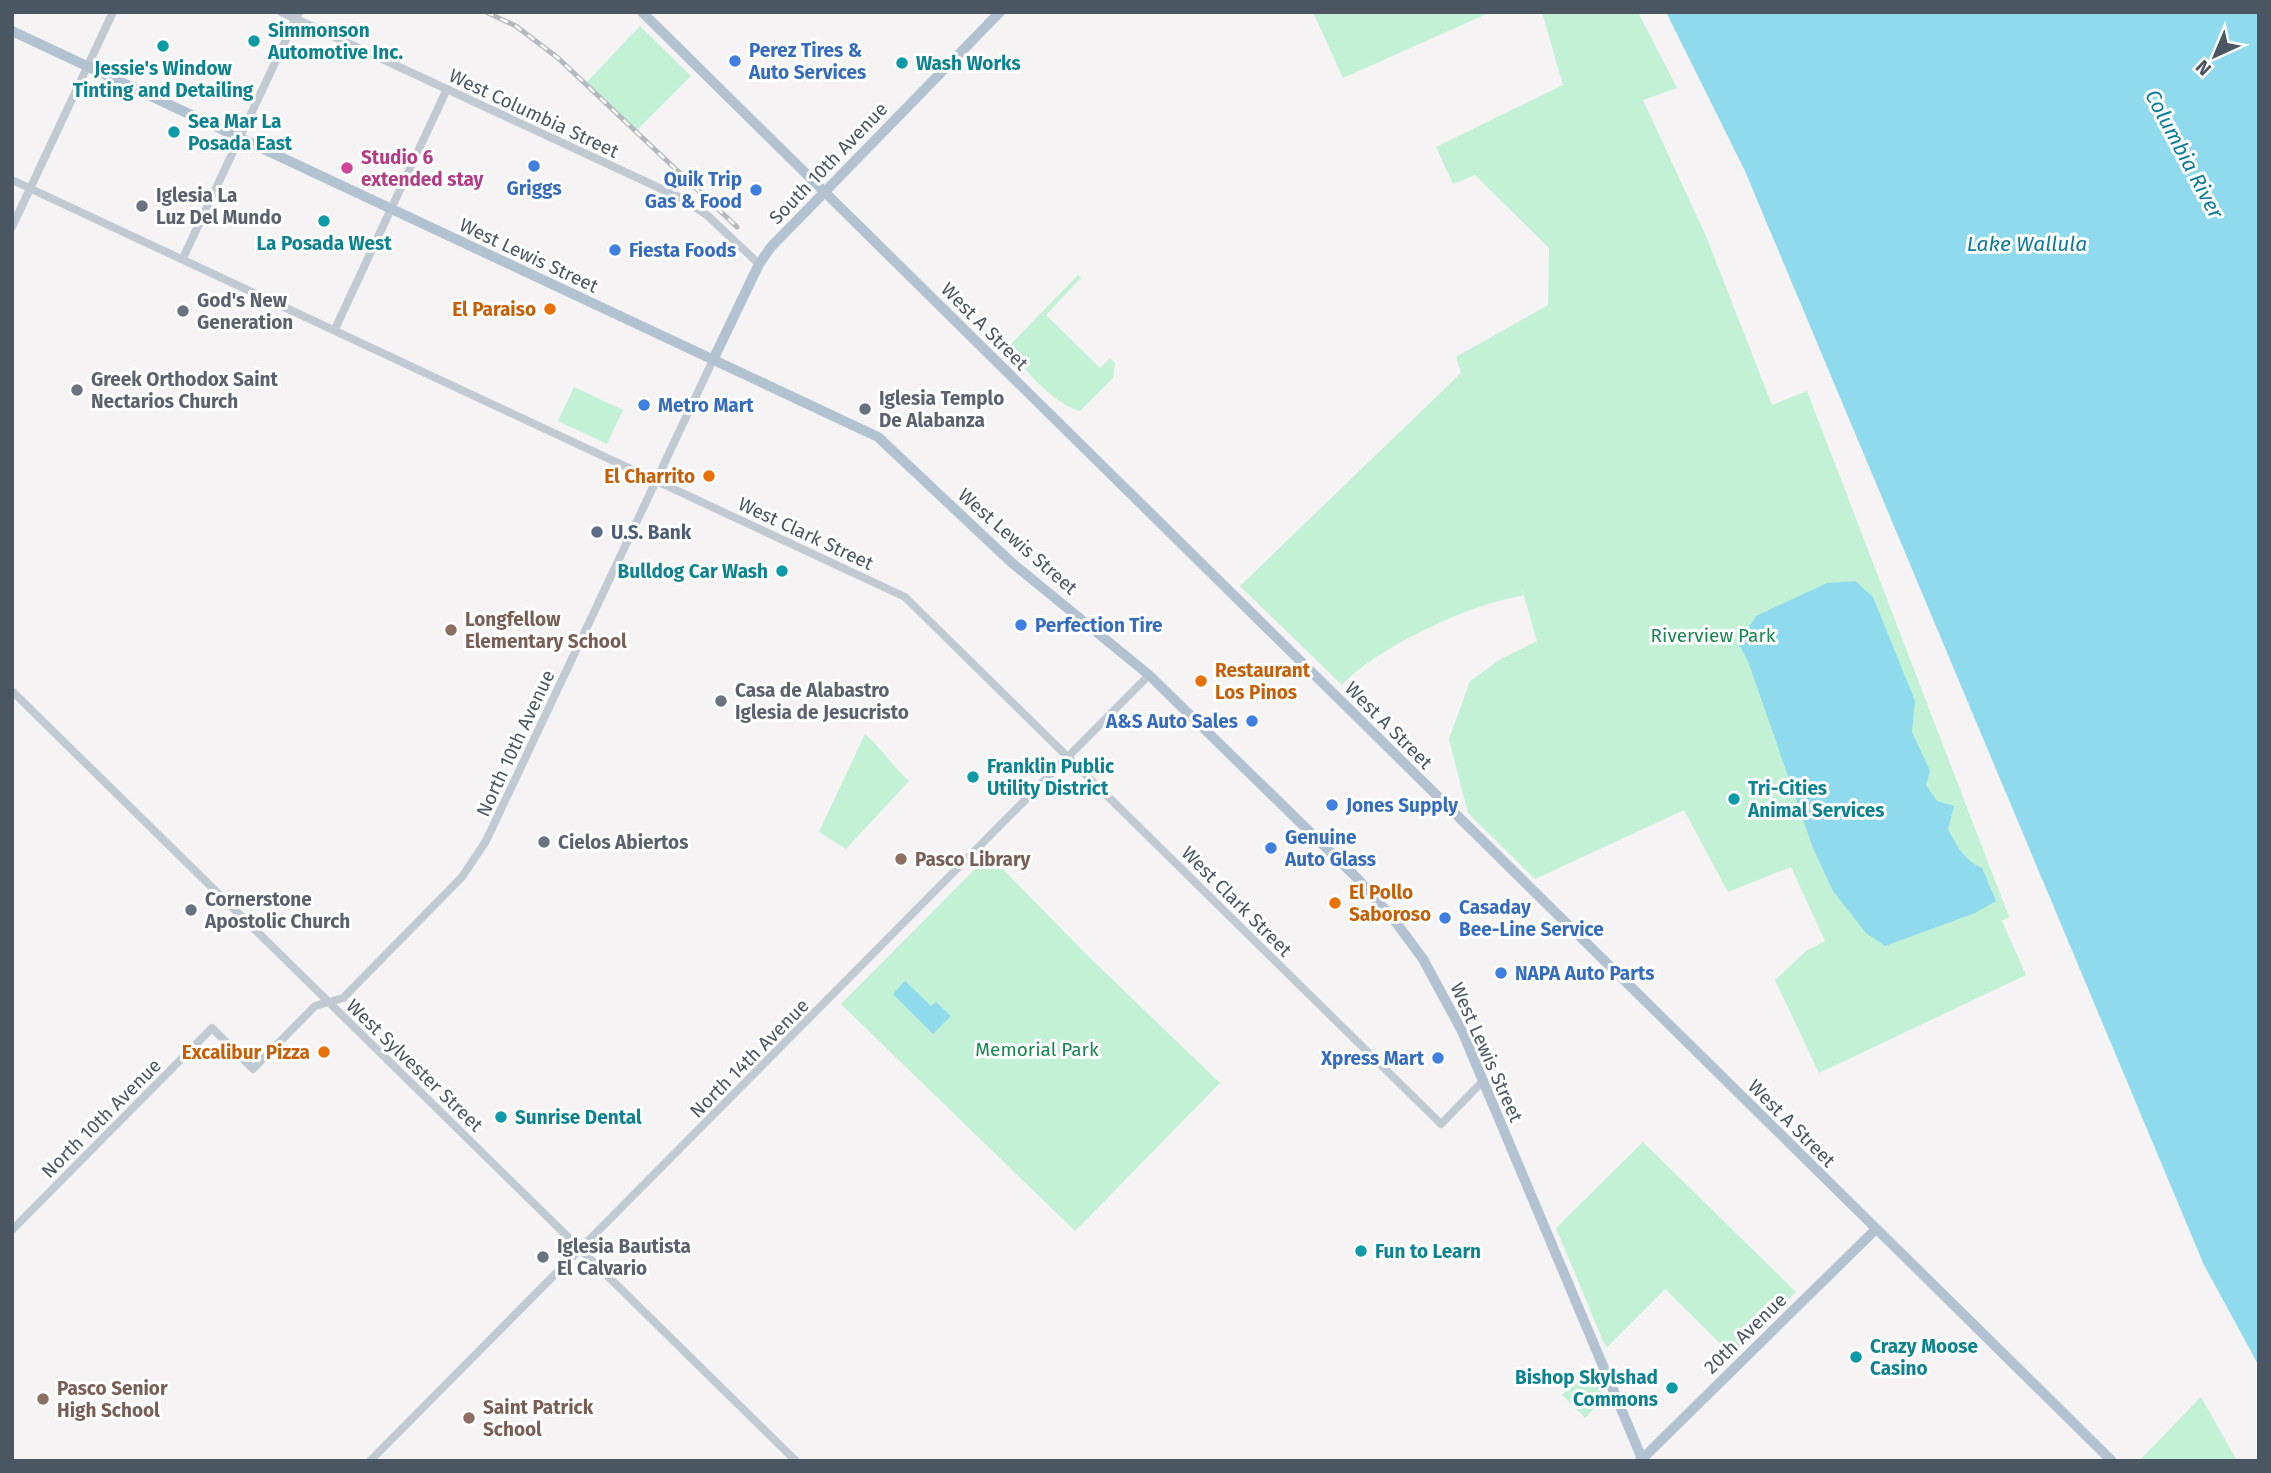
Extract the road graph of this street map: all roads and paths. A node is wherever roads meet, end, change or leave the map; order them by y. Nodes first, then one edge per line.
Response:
1 (113, 12) edge
2 (281, 12) edge
3 (642, 12) edge
4 (1000, 12) edge
5 (297, 16) edge
6 (12, 31) edge
7 (88, 67) junction
8 (447, 89) junction
9 (239, 138) junction
10 (12, 180) edge
11 (31, 187) junction
12 (824, 192) junction
13 (391, 209) junction
14 (12, 226) edge
15 (183, 258) junction
16 (759, 264) junction
17 (335, 329) junction
18 (713, 360) junction
19 (656, 480) junction
20 (1149, 675) junction
21 (12, 691) edge
22 (1069, 757) junction
23 (329, 1002) junction
24 (1483, 1081) junction
25 (12, 1230) edge
26 (1875, 1230) junction
27 (580, 1248) junction
28 (1642, 1460) edge
29 (370, 1461) edge
30 (796, 1461) edge
31 (2112, 1461) edge

1 - 7 street
2 - 5 street, West Columbia Street
3 - 12 main road, West A Street
4 - 12 main road, South 10th Avenue
5 - 8 street, West Columbia Street
5 - 9 street
6 - 7 main road, West Lewis Street
7 - 9 main road, West Lewis Street
7 - 11 street
8 - 13 street
8 - 16 street, West Columbia Street
9 - 13 main road, West Lewis Street
9 - 15 street
10 - 11 street, West Clark Street
11 - 14 street
11 - 15 street, West Clark Street
12 - 16 main road, South 10th Avenue
12 - 26 main road, West A Street
13 - 17 street
13 - 18 main road, West Lewis Street
15 - 17 street, West Clark Street
16 - 18 main road, South 10th Avenue
17 - 19 street, West Clark Street
18 - 19 street, North 10th Avenue
18 - 20 main road, West Lewis Street
19 - 22 street, West Clark Street
19 - 23 street, North 10th Avenue
20 - 22 street, North 14th Avenue
20 - 24 main road, West Lewis Street
21 - 23 street, West Sylvester Street
22 - 24 street, West Clark Street
22 - 27 street, North 14th Avenue
23 - 25 street, North 10th Avenue
23 - 27 street, West Sylvester Street
24 - 28 main road, West Lewis Street
26 - 28 main road, 20th Avenue
26 - 31 main road, West A Street
27 - 29 street, North 14th Avenue
27 - 30 street, West Sylvester Street

